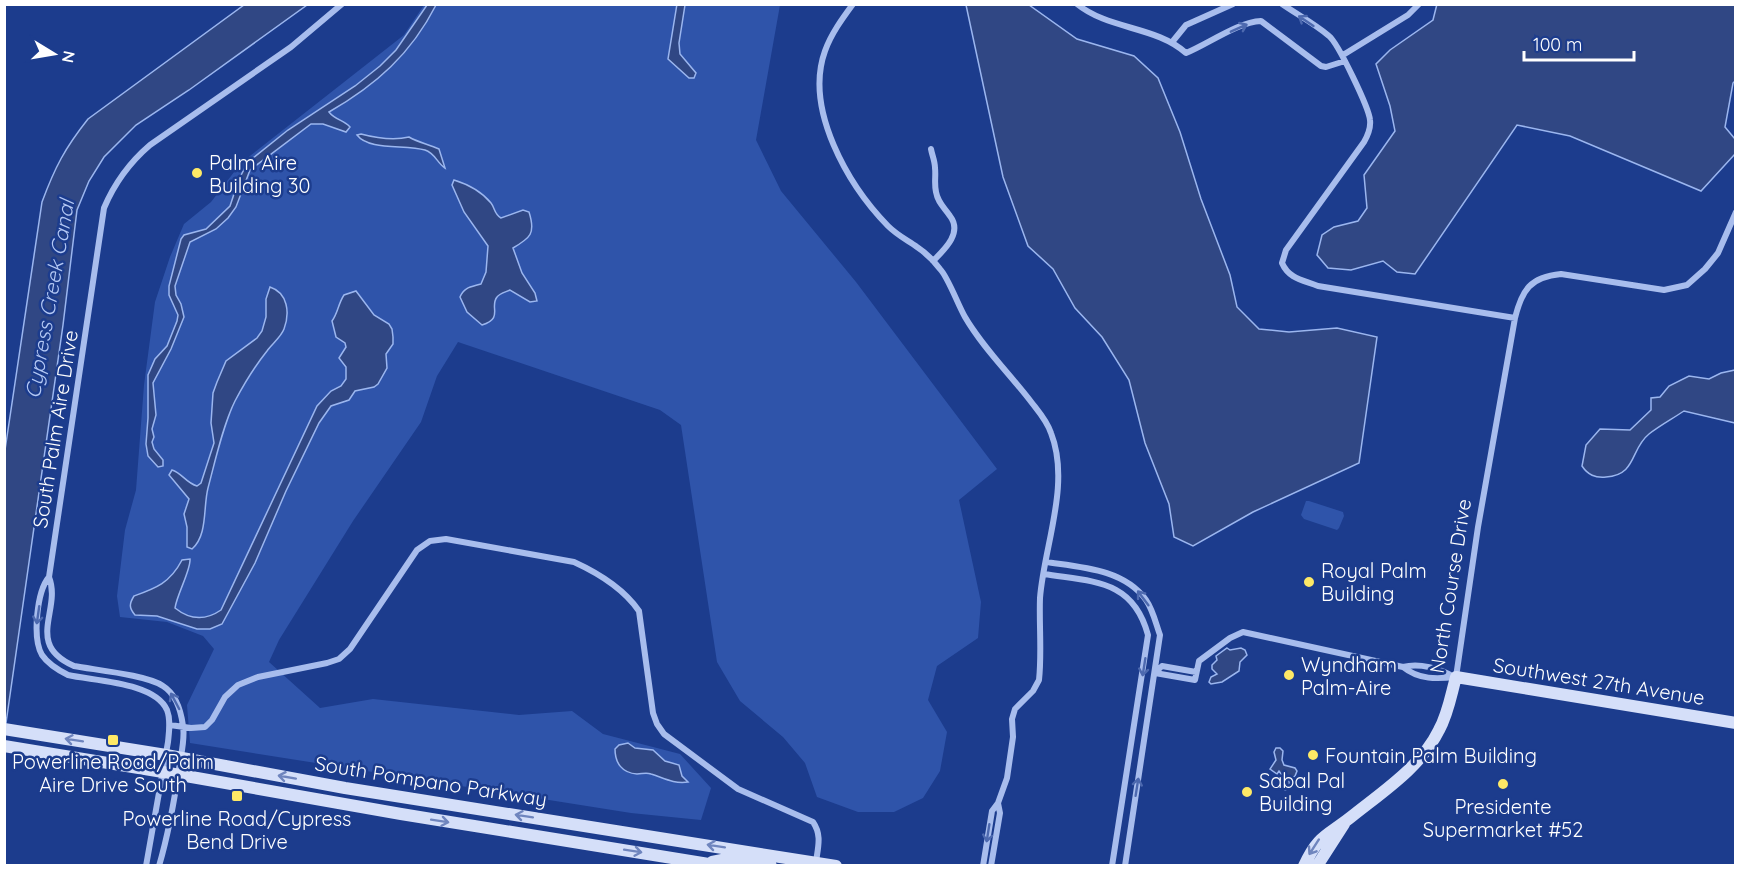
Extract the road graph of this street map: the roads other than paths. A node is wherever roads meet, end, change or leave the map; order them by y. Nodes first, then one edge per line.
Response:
1 (342, 4) edge
2 (853, 4) edge
3 (1077, 4) edge
4 (1233, 4) edge
5 (1282, 4) edge
6 (1419, 4) edge
7 (1173, 41) junction
8 (1344, 58) junction
9 (931, 149) dead end
10 (1736, 212) edge
11 (933, 261) junction
12 (1515, 318) junction
13 (1046, 562) junction
14 (1044, 574) junction
15 (49, 577) junction
16 (1196, 672) junction
17 (1155, 673) junction
18 (1456, 677) junction
19 (1736, 723) edge
20 (170, 725) junction
21 (184, 727) junction
22 (4, 729) edge
23 (1131, 746) junction
24 (10, 747) edge
25 (1144, 747) junction
26 (166, 755) junction
27 (181, 758) junction
28 (163, 772) junction
29 (178, 774) junction
30 (405, 797) junction
31 (998, 803) junction
32 (1121, 811) junction
33 (1133, 812) junction
34 (401, 814) junction
35 (1347, 819) junction
36 (715, 864) edge
37 (813, 864) edge
38 (146, 866) edge
39 (159, 866) edge
40 (771, 866) edge
41 (836, 866) edge
42 (983, 866) edge
43 (991, 866) edge
44 (1112, 866) edge
45 (1125, 866) edge
46 (1304, 866) edge
47 (1317, 866) edge

1 - 15 street, South Palm Aire Drive
2 - 11 street
3 - 7 street
4 - 7 street
8 -> 5 street
6 - 8 street
7 -> 8 street
8 - 12 street
9 - 11 street
10 - 12 street, North Course Drive
11 - 13 street
12 - 18 street, North Course Drive
13 - 14 street
17 -> 13 street
14 -> 23 street
14 - 31 street
15 -> 20 street, South Palm Aire Drive
21 -> 15 street, South Palm Aire Drive
16 - 17 street
16 - 17 street
16 - 18 street, Southwest 27th Avenue
17 - 25 street
18 - 19 main road, Southwest 27th Avenue
18 - 35 main road, North Course Drive
20 - 21 street
20 - 26 street
21 - 27 street, South Palm Aire Drive
21 - 37 street
26 -> 22 main road, South Pompano Parkway
23 - 25 street
23 - 32 street
24 - 28 main road, South Pompano Parkway
33 -> 25 street
26 - 27 main road, South Pompano Parkway
26 - 28 street
27 - 29 street, South Palm Aire Drive
30 -> 27 main road, South Pompano Parkway
28 - 29 main road, South Pompano Parkway
28 - 38 street
29 - 34 main road, South Pompano Parkway
29 - 39 street, South Palm Aire Drive
30 - 34 street
37 -> 30 main road, South Pompano Parkway
31 -> 42 street
31 - 43 street
32 - 33 street
32 - 44 street
33 - 45 street
34 -> 36 main road, South Pompano Parkway
35 -> 46 main road, North Course Drive
35 - 47 main road, North Course Drive
36 - 40 main road, South Pompano Parkway
37 - 41 main road, South Pompano Parkway

